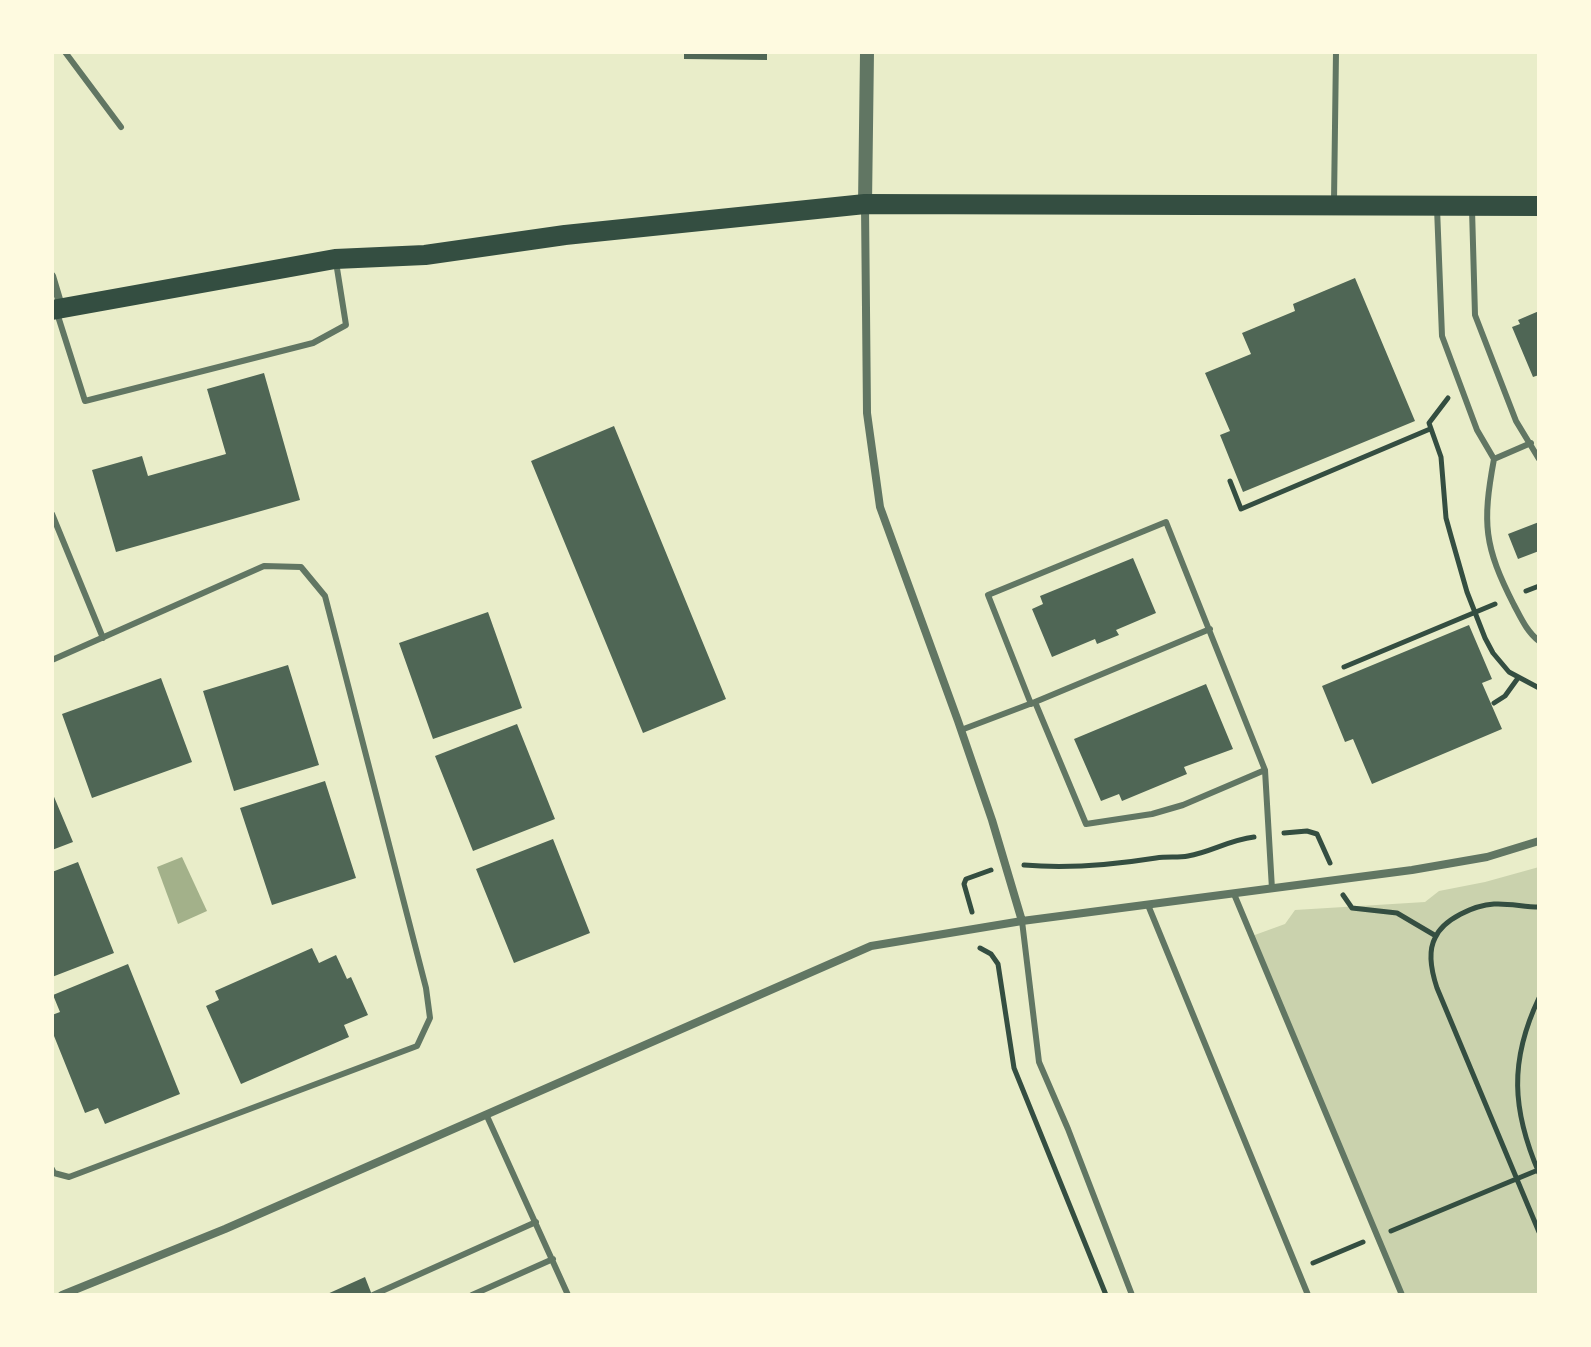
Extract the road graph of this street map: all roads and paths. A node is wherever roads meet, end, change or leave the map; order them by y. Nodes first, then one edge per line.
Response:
1 (65, 52) edge
2 (867, 52) edge
3 (1336, 52) edge
4 (121, 127) dead end
5 (865, 204) junction
6 (1333, 204) junction
7 (1437, 204) junction
8 (1472, 205) junction
9 (1539, 206) edge
10 (335, 259) junction
11 (52, 276) edge
12 (56, 308) edge
13 (1459, 385) junction
14 (1430, 429) junction
15 (1531, 443) junction
16 (1494, 459) junction
17 (1539, 459) edge
18 (1230, 481) dead end
19 (52, 514) edge
20 (1539, 586) edge
21 (1510, 598) junction
22 (1475, 612) junction
23 (1210, 629) junction
24 (103, 638) junction
25 (1539, 641) edge
26 (52, 660) edge
27 (1344, 667) dead end
28 (1518, 678) junction
29 (1539, 688) edge
30 (1033, 703) junction
31 (1494, 703) dead end
32 (961, 730) junction
33 (1265, 770) junction
34 (1269, 835) junction
35 (1539, 841) edge
36 (1005, 866) junction
37 (1337, 881) junction
38 (1272, 889) junction
39 (1234, 894) junction
40 (1148, 905) junction
41 (1539, 907) edge
42 (1022, 921) junction
43 (975, 929) junction
44 (1436, 936) junction
45 (1539, 998) edge
46 (486, 1114) junction
47 (52, 1169) edge
48 (1538, 1172) edge
49 (1515, 1179) junction
50 (536, 1222) junction
51 (1539, 1232) edge
52 (1377, 1236) junction
53 (553, 1259) junction
54 (1297, 1269) junction
55 (62, 1295) edge
56 (373, 1295) edge
57 (472, 1295) edge
58 (568, 1295) edge
59 (1106, 1295) edge
60 (1132, 1295) edge
61 (1308, 1295) edge
62 (1402, 1295) edge

1 - 4 lane
2 - 5 street
3 - 6 lane
5 - 6 main road
5 - 10 main road
5 - 32 street
6 - 7 main road
7 - 8 main road
7 - 13 lane
8 - 9 main road
8 - 15 lane
10 - 12 main road
10 - 12 lane
11 - 12 street
13 - 14 path
13 - 16 lane
14 - 18 path
14 - 22 path
15 - 16 lane
15 - 17 lane
16 - 21 lane
19 - 24 lane
20 - 21 path
21 - 22 path
21 - 25 lane
22 - 27 path
22 - 28 path
23 - 30 lane
23 - 30 lane
23 - 33 lane
24 - 26 lane
24 - 47 lane
28 - 29 path
28 - 31 path
30 - 32 lane
30 - 33 lane
32 - 36 street
33 - 34 lane
34 - 36 path
34 - 37 path
34 - 38 lane
35 - 37 street
36 - 42 street
36 - 43 path
37 - 38 street
37 - 44 path
38 - 39 street
39 - 40 street
39 - 52 lane
40 - 42 street
40 - 54 lane
41 - 44 path
42 - 43 street
42 - 60 lane
43 - 46 street
43 - 59 path
44 - 49 path
45 - 48 path
46 - 50 lane
46 - 55 street
48 - 49 path
49 - 51 path
49 - 52 path
50 - 53 lane
50 - 56 lane
52 - 54 path
52 - 62 lane
53 - 57 lane
53 - 58 lane
54 - 61 lane

